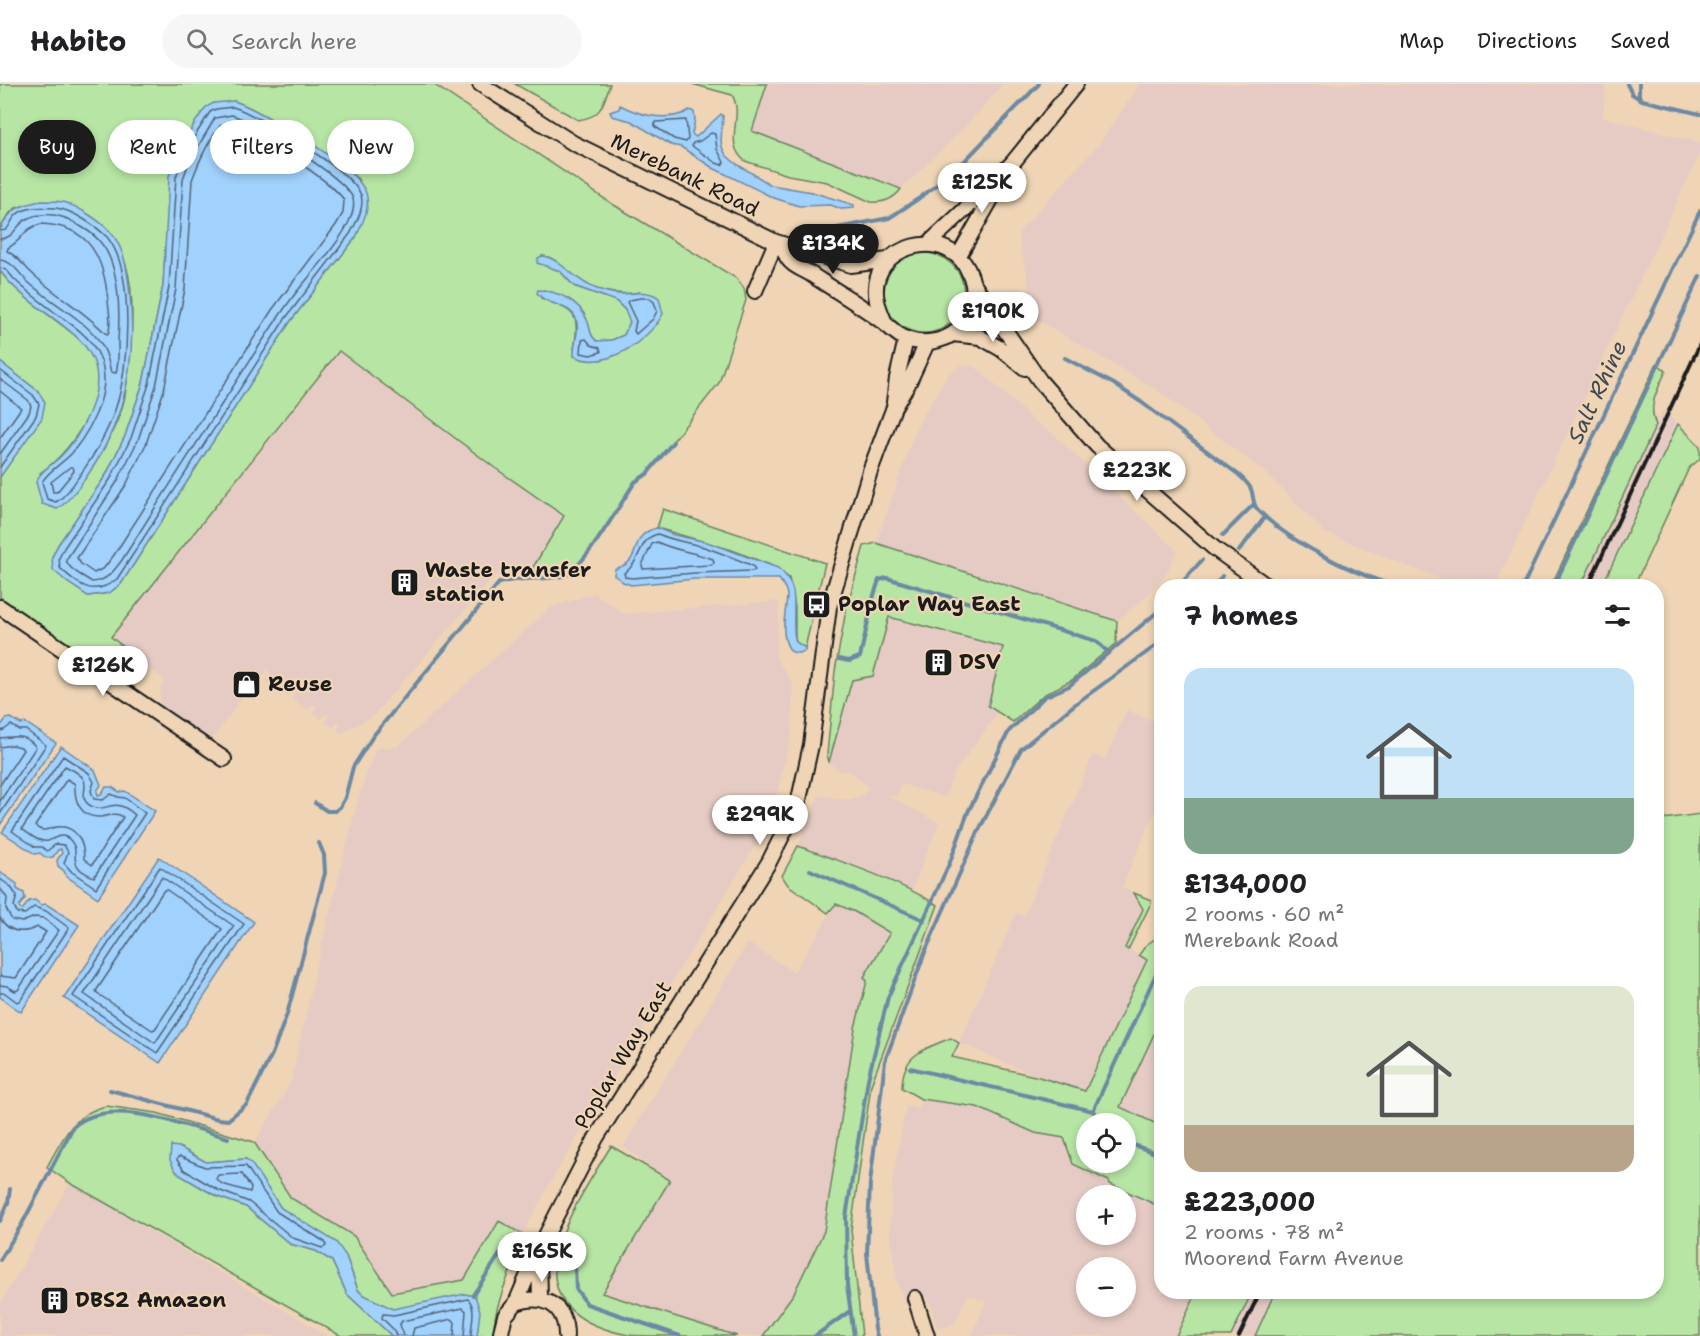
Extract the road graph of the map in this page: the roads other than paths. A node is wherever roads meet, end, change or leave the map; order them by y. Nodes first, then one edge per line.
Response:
1 (480, 84) edge
2 (1076, 84) edge
3 (1014, 161) junction
4 (778, 243) junction
5 (928, 244) junction
6 (958, 257) junction
7 (888, 260) junction
8 (974, 285) junction
9 (755, 291) dead end
10 (885, 323) junction
11 (953, 334) junction
12 (906, 339) junction
13 (927, 343) junction
14 (1040, 381) junction
15 (894, 407) junction
16 (1257, 579) edge
17 (0, 607) edge
18 (224, 759) dead end
19 (538, 1251) junction
20 (915, 1298) dead end
21 (540, 1299) junction
22 (516, 1303) junction
23 (502, 1336) edge
24 (568, 1336) edge
25 (927, 1336) edge

1 - 4 street, Merebank Road
2 - 3 street
3 - 5 street
3 - 6 street
4 - 7 street, Merebank Road
4 - 9 street
4 - 10 street, Merebank Road
5 - 6 street
5 - 7 street
6 - 8 street
7 - 10 street
8 - 11 street
8 - 14 street
10 - 12 street
11 - 13 street
11 - 14 street
12 - 13 street
12 - 15 street, Poplar Way East
13 - 15 street, Poplar Way East
14 - 16 street
15 - 19 street, Poplar Way East
17 - 18 street
19 - 21 street, Poplar Way East
19 - 22 street, Poplar Way East
20 - 25 street
21 - 22 street
21 - 24 street
22 - 23 street, Poplar Way East

